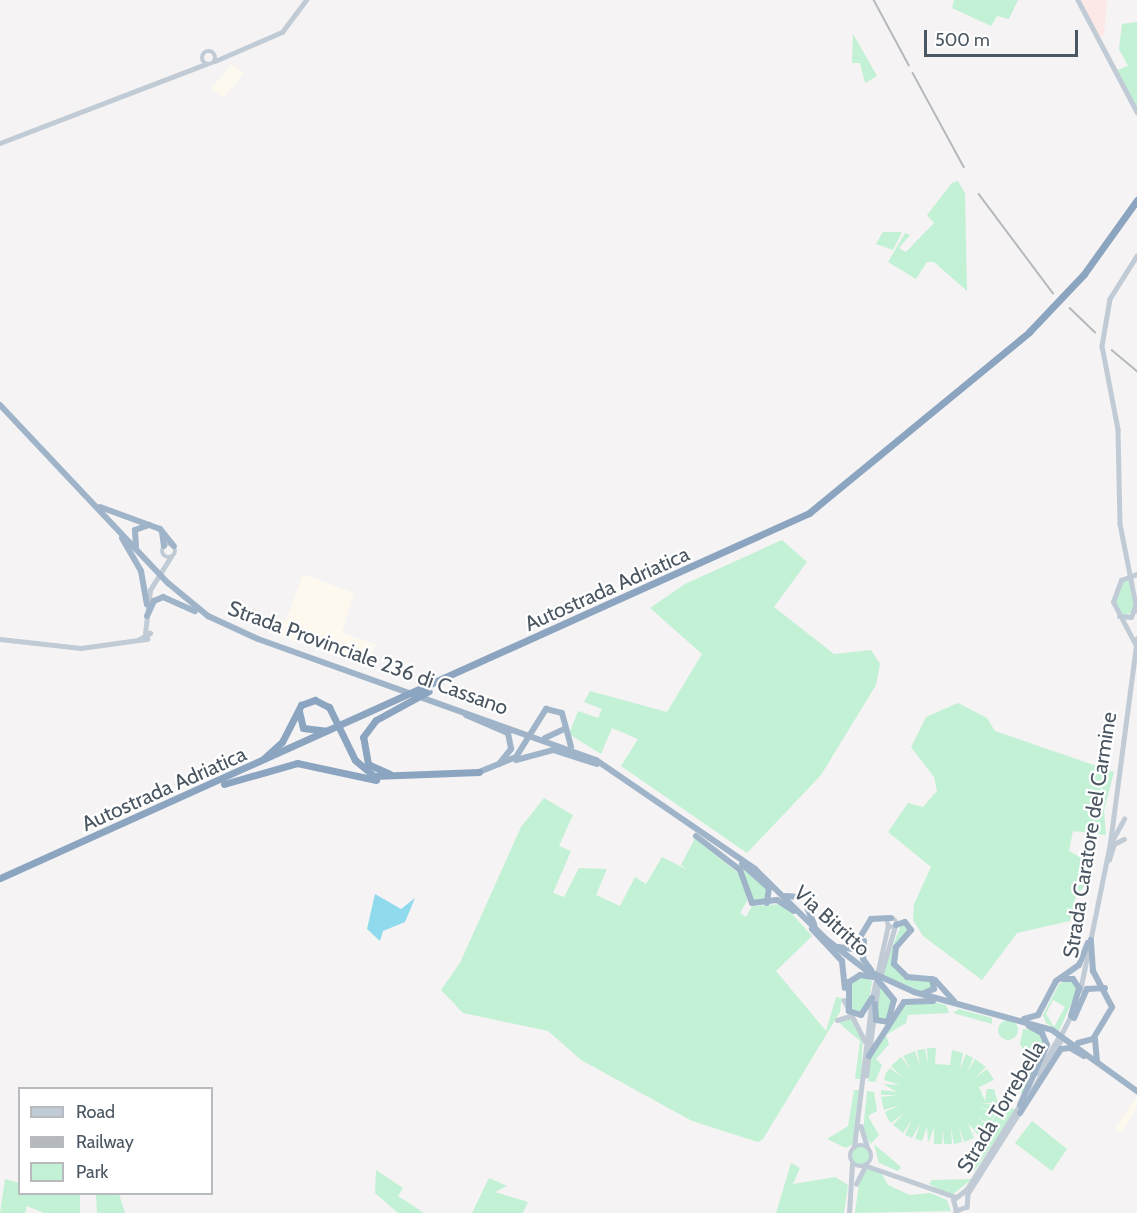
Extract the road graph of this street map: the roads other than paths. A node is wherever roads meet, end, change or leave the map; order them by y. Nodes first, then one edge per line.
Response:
1 (306, 0) edge
2 (1078, 0) edge
3 (203, 58) junction
4 (216, 59) junction
5 (206, 64) junction
6 (195, 65) junction
7 (1137, 112) edge
8 (0, 143) edge
9 (1137, 200) edge
10 (1137, 206) edge
11 (1137, 258) edge
12 (0, 407) edge
13 (902, 442) junction
14 (863, 476) junction
15 (80, 492) junction
16 (90, 500) junction
17 (149, 525) junction
18 (160, 529) junction
19 (120, 536) junction
20 (164, 546) junction
21 (174, 546) junction
22 (164, 555) junction
23 (143, 557) junction
24 (171, 557) junction
25 (163, 566) junction
26 (154, 570) junction
27 (1137, 574) edge
28 (164, 580) junction
29 (1135, 587) edge
30 (1137, 593) edge
31 (147, 604) junction
32 (1137, 610) edge
33 (1115, 612) junction
34 (201, 614) junction
35 (147, 618) junction
36 (0, 639) edge
37 (1137, 639) edge
38 (1137, 660) edge
39 (1135, 672) edge
40 (403, 690) junction
41 (429, 691) junction
42 (437, 703) junction
43 (301, 705) junction
44 (462, 713) junction
45 (370, 714) junction
46 (565, 728) junction
47 (525, 732) junction
48 (536, 736) junction
49 (597, 764) junction
50 (488, 770) junction
51 (614, 770) junction
52 (479, 772) joint
53 (419, 777) junction
54 (222, 785) junction
55 (198, 792) junction
56 (696, 836) dead end
57 (1124, 839) dead end
58 (1109, 860) junction
59 (741, 863) junction
60 (0, 880) edge
61 (769, 882) junction
62 (795, 896) dead end
63 (767, 904) junction
64 (806, 905) dead end
65 (794, 911) junction
66 (892, 923) junction
67 (812, 929) junction
68 (827, 940) junction
69 (1089, 942) junction
70 (877, 978) junction
71 (893, 984) junction
72 (1105, 988) junction
73 (844, 1000) joint
74 (873, 1001) junction
75 (936, 1002) junction
76 (960, 1005) junction
77 (995, 1014) junction
78 (850, 1016) junction
79 (1072, 1017) junction
80 (837, 1020) dead end
81 (1028, 1025) junction
82 (1097, 1035) junction
83 (1062, 1036) junction
84 (867, 1055) junction
85 (1100, 1066) junction
86 (1136, 1092) edge
87 (862, 1095) junction
88 (1020, 1105) junction
89 (1020, 1113) junction
90 (867, 1146) junction
91 (854, 1147) junction
92 (872, 1153) junction
93 (851, 1161) junction
94 (866, 1166) junction
95 (882, 1167) junction
96 (968, 1190) junction
97 (944, 1196) junction
98 (956, 1196) junction
99 (967, 1200) junction
100 (952, 1205) junction
101 (851, 1213) edge

1 - 4 main road
2 - 7 main road
3 - 4 main road
3 - 5 main road
3 - 6 main road
4 - 5 main road
5 - 6 main road
6 - 8 main road
9 - 13 highway, Autostrada Adriatica
10 - 13 highway, Autostrada Adriatica
11 - 29 main road
12 - 15 highway, Strada Provinciale 236 di Cassano
13 - 14 highway, Autostrada Adriatica
14 - 41 highway, Autostrada Adriatica
14 - 45 highway, Autostrada Adriatica
15 - 16 highway, Strada Provinciale 236 di Cassano
15 - 19 highway, Strada Provinciale 236 di Cassano
16 - 17 highway
16 - 23 highway, Strada Provinciale 236 di Cassano
17 - 18 highway
17 - 23 highway
18 - 20 highway
18 - 21 highway
19 - 26 highway, Strada Provinciale 236 di Cassano
19 - 31 highway
20 - 21 main road
20 - 22 main road
21 - 24 main road
22 - 24 main road
22 - 25 main road
23 - 26 highway, Strada Provinciale 236 di Cassano
24 - 25 main road
25 - 31 main road
26 - 28 highway, Strada Provinciale 236 di Cassano
27 - 33 main road
28 - 34 highway, Strada Provinciale 236 di Cassano
28 - 40 highway, Strada Provinciale 236 di Cassano
29 - 30 main road
29 - 32 main road
29 - 33 main road
31 - 35 main road
33 - 39 main road
34 - 35 highway
34 - 40 highway, Strada Provinciale 236 di Cassano
35 - 36 main road
37 - 39 main road, Strada Caratore del Carmine
38 - 39 main road, Strada Caratore del Carmine
39 - 58 main road, Strada Caratore del Carmine
39 - 69 main road, Strada Caratore del Carmine
40 - 42 highway, Strada Provinciale 236 di Cassano
41 - 53 highway
41 - 54 highway, Autostrada Adriatica
42 - 44 highway, Strada Provinciale 236 di Cassano
42 - 47 highway, Strada Provinciale 236 di Cassano
43 - 45 highway
43 - 53 highway
43 - 55 highway
44 - 47 highway, Strada Provinciale 236 di Cassano
44 - 50 highway
45 - 55 highway, Autostrada Adriatica
46 - 48 highway
46 - 50 highway
46 - 51 highway
47 - 48 highway, Via Bitritto
48 - 49 highway, Via Bitritto
48 - 51 highway, Via Bitritto
49 - 50 highway
49 - 59 highway, Via Bitritto
50 - 52 highway
51 - 61 highway, Via Bitritto
52 - 53 highway
53 - 54 highway
54 - 60 highway, Autostrada Adriatica
55 - 60 highway, Autostrada Adriatica
56 - 63 highway
57 - 58 main road
58 - 69 main road, Strada Caratore del Carmine
59 - 63 highway
59 - 65 highway, Via Bitritto
61 - 62 highway
61 - 68 highway, Via Bitritto
63 - 65 highway
64 - 68 highway
65 - 67 highway, Via Bitritto
66 - 68 highway
66 - 70 highway
66 - 71 highway
66 - 74 main road
66 - 76 highway
67 - 70 highway, Via Bitritto
67 - 73 highway
68 - 70 highway, Via Bitritto
69 - 72 highway
69 - 77 highway
69 - 79 main road, Strada Caratore del Carmine
70 - 71 highway, Via Bitritto
70 - 74 highway
70 - 74 highway
70 - 75 highway, Via Bitritto
71 - 76 highway, Via Bitritto
72 - 79 highway
72 - 82 highway
73 - 78 main road
74 - 84 main road
75 - 81 highway, Via Bitritto
75 - 84 highway
76 - 77 highway, Via Bitritto
77 - 83 highway, Via Bitritto
78 - 80 main road
78 - 84 main road
79 - 83 main road, Strada Caratore del Carmine
79 - 83 highway
81 - 85 highway, Via Bitritto
81 - 88 highway
82 - 83 highway
82 - 85 highway
83 - 85 highway, Via Bitritto
83 - 88 main road, Strada Torrebella
83 - 89 main road, Strada Torrebella
84 - 87 main road
85 - 86 highway, Via Bitritto
85 - 89 highway
87 - 90 main road
87 - 91 main road
88 - 96 main road, Strada Torrebella
89 - 96 main road, Strada Torrebella
90 - 91 main road
90 - 92 main road
91 - 93 main road
92 - 94 main road
92 - 95 main road
93 - 94 main road
93 - 101 main road
94 - 95 main road
94 - 101 main road
95 - 97 main road
96 - 98 main road
96 - 99 main road
97 - 98 main road
97 - 100 main road
98 - 99 main road
98 - 100 main road
99 - 100 main road

